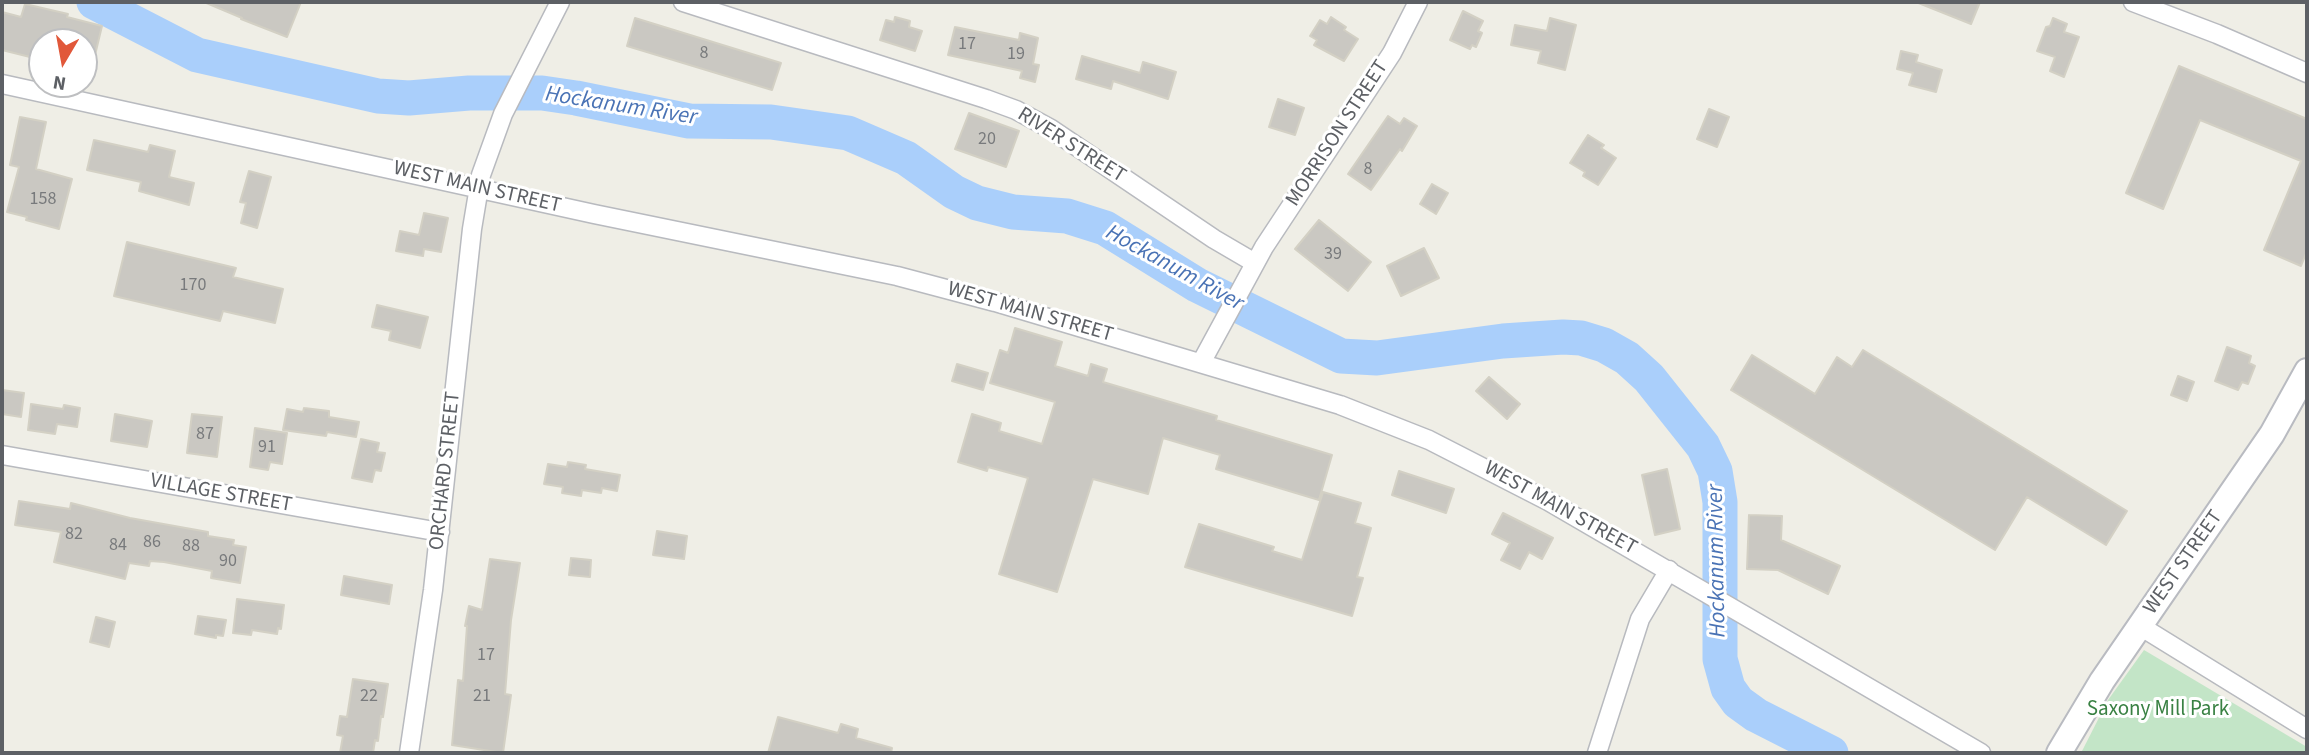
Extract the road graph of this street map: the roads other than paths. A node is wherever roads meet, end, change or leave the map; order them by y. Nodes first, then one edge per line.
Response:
1 (561, 2) edge
2 (682, 2) edge
3 (1418, 2) edge
4 (2133, 2) edge
5 (2307, 73) edge
6 (2, 84) edge
7 (478, 188) junction
8 (1255, 263) junction
9 (1201, 363) junction
10 (2307, 372) edge
11 (2, 455) edge
12 (440, 532) junction
13 (1669, 570) junction
14 (2140, 625) junction
15 (2307, 729) edge
16 (410, 753) edge
17 (1597, 753) edge
18 (1980, 753) edge
19 (2059, 753) edge

1 - 7 street, ORCHARD STREET
2 - 8 street, RIVER STREET
3 - 8 street, MORRISON STREET
4 - 5 street
6 - 7 street, WEST MAIN STREET
7 - 9 street, WEST MAIN STREET
7 - 12 street, ORCHARD STREET
8 - 9 street
9 - 13 street, WEST MAIN STREET
10 - 14 main road, WEST STREET
11 - 12 street, VILLAGE STREET
12 - 16 street, ORCHARD STREET
13 - 17 street
13 - 18 street, WEST MAIN STREET
14 - 15 street
14 - 19 main road, WEST STREET

